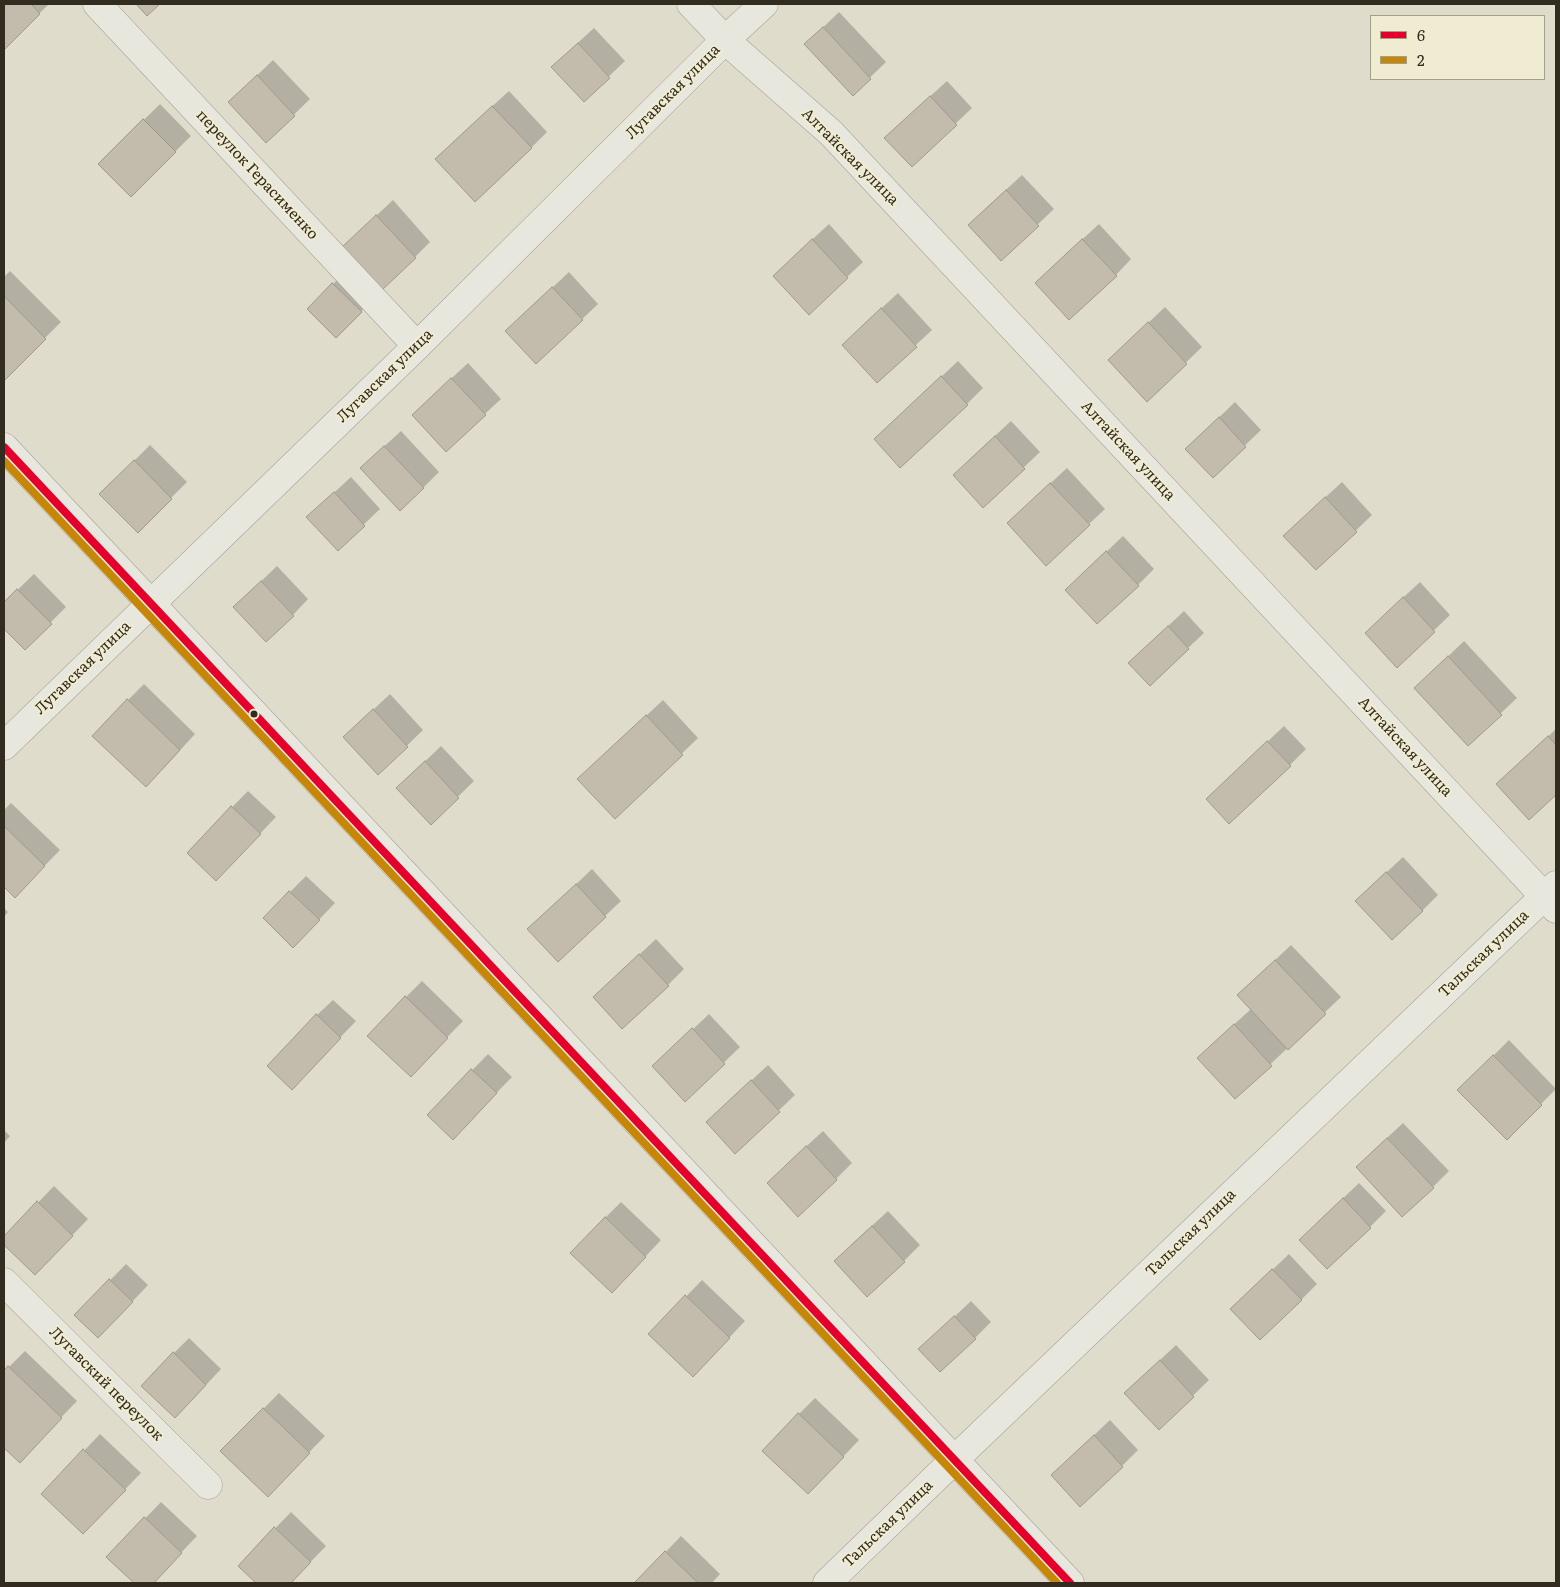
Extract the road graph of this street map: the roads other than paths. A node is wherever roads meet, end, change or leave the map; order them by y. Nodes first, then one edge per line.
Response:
1 (97, 4) edge
2 (691, 4) edge
3 (764, 4) edge
4 (725, 40) junction
5 (417, 346) junction
6 (4, 447) edge
7 (151, 602) junction
8 (4, 746) edge
9 (1552, 897) edge
10 (4, 1282) edge
11 (954, 1460) junction
12 (208, 1485) dead end
13 (828, 1583) edge
14 (1070, 1583) edge

1 - 5 street, переулок Герасименко
2 - 4 street, Алтайская улица
3 - 4 street, Лугавская улица
4 - 5 street, Лугавская улица
4 - 9 street, Алтайская улица
5 - 7 street, Лугавская улица
6 - 7 street
7 - 8 street, Лугавская улица
7 - 11 street
9 - 11 street, Тальская улица
10 - 12 street, Лугавский переулок
11 - 13 street, Тальская улица
11 - 14 street

